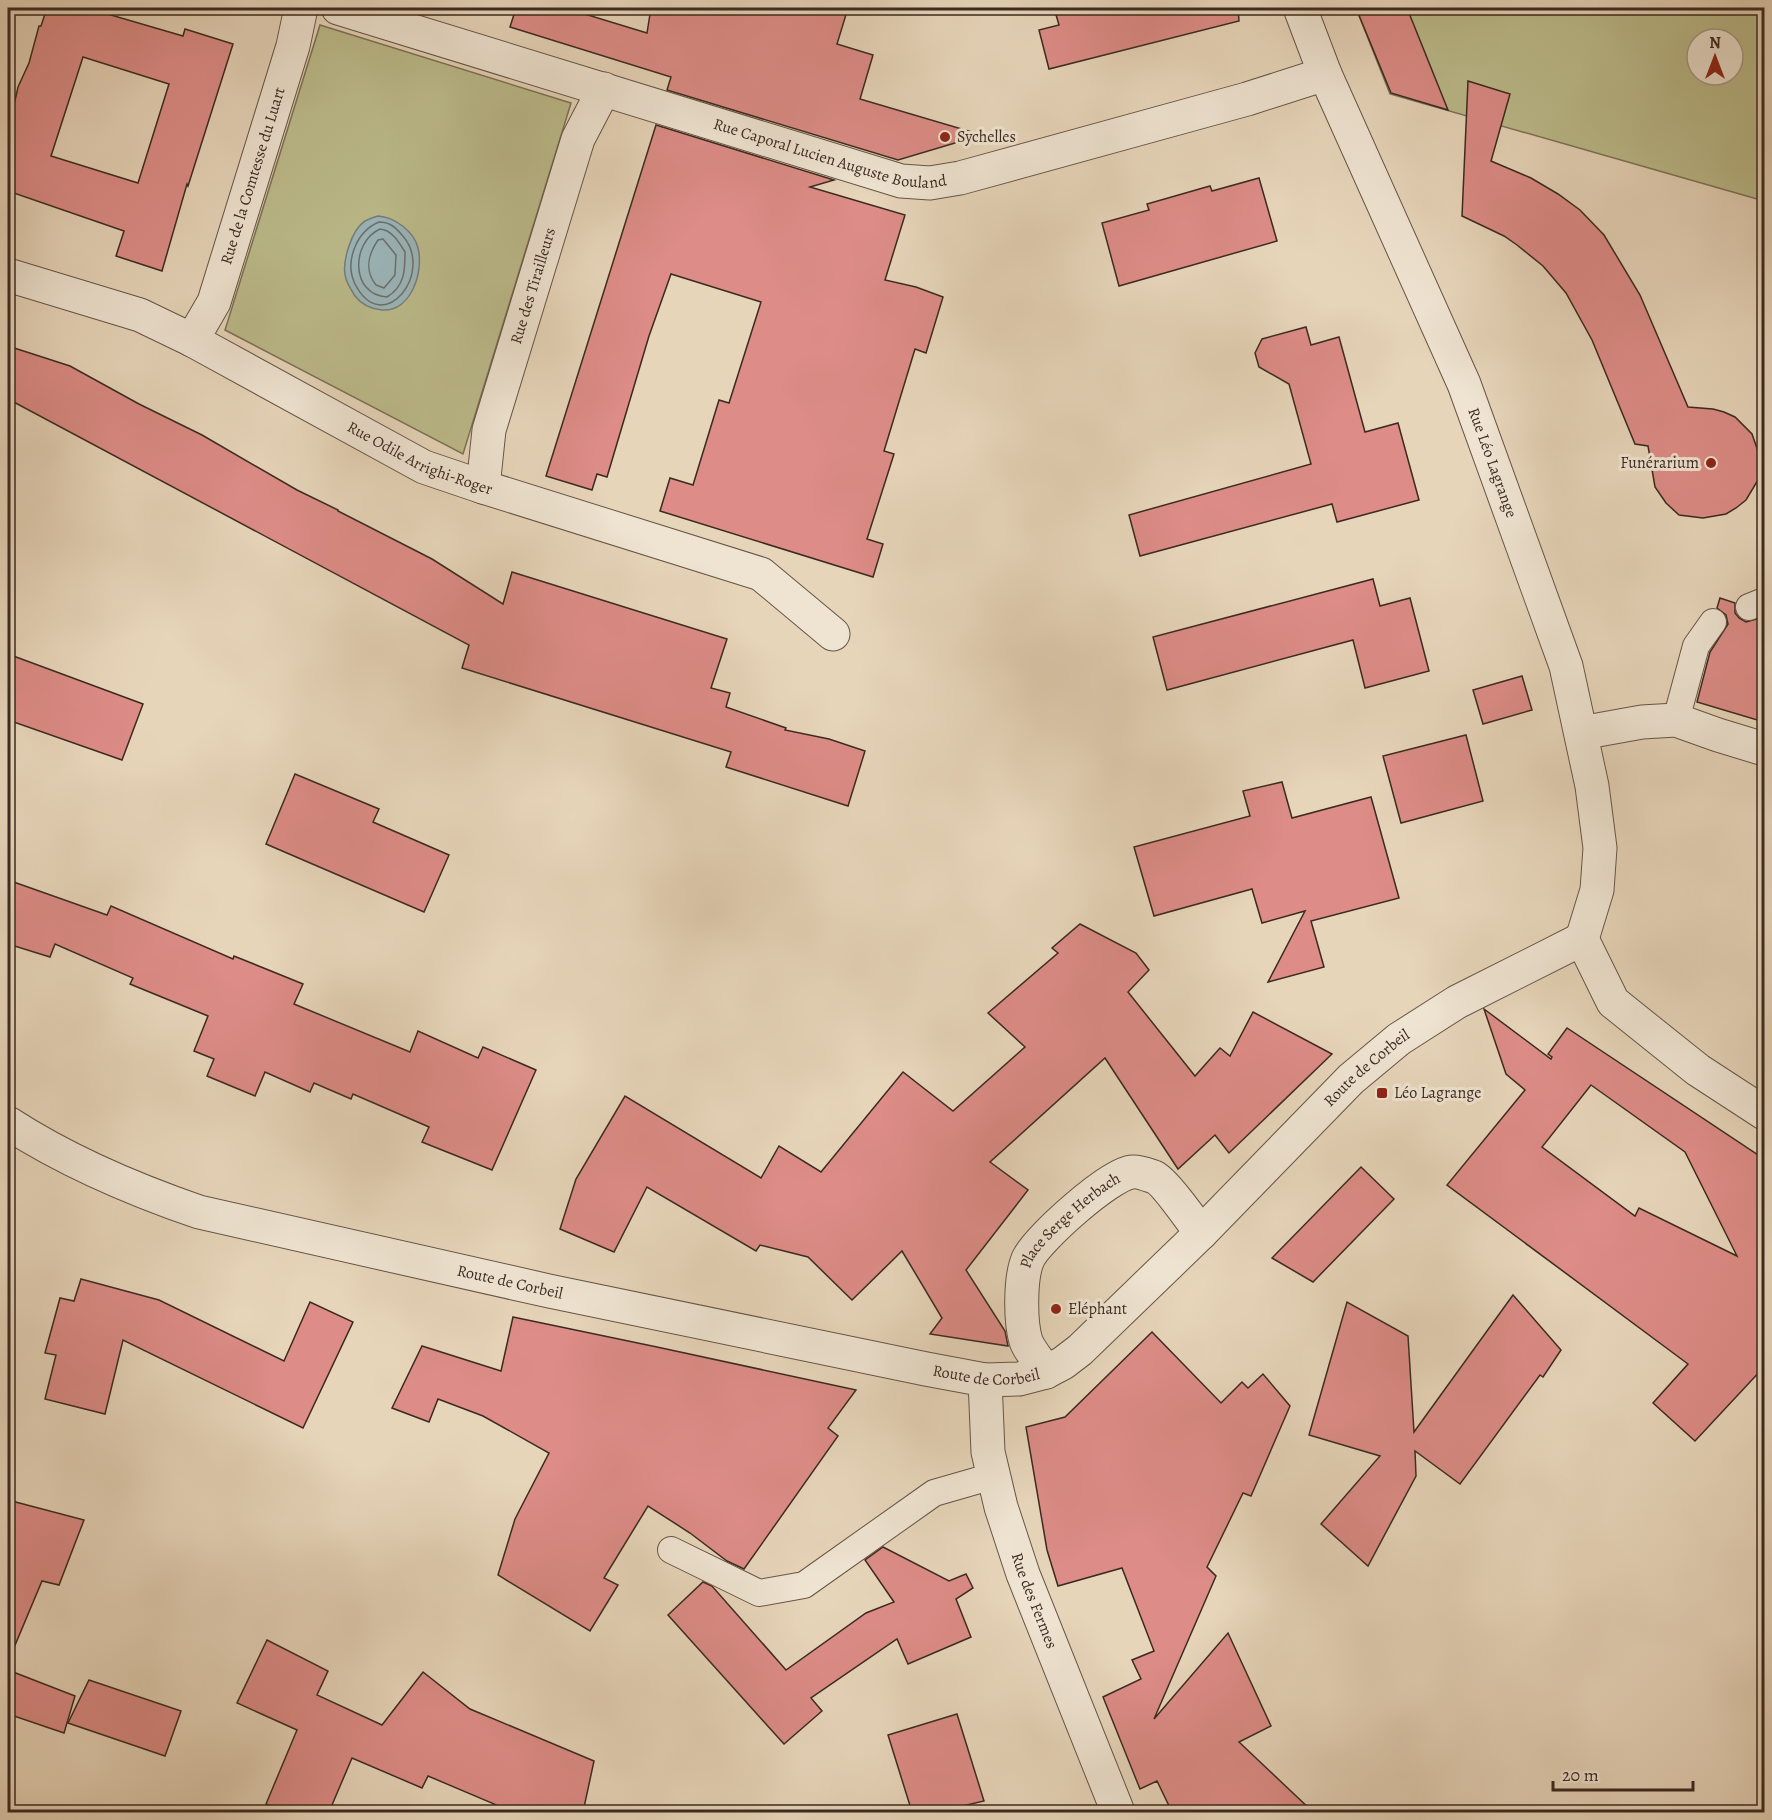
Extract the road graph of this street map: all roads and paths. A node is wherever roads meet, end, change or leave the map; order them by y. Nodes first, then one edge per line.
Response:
1 (301, 8) edge
2 (338, 8) edge
3 (1300, 8) edge
4 (1325, 74) junction
5 (604, 90) junction
6 (8, 275) edge
7 (192, 340) junction
8 (483, 487) junction
9 (1713, 622) dead end
10 (832, 633) dead end
11 (1676, 720) junction
12 (1581, 733) junction
13 (1764, 749) edge
14 (1582, 939) junction
15 (1764, 1113) edge
16 (8, 1123) edge
17 (1201, 1233) junction
18 (1046, 1372) junction
19 (985, 1380) junction
20 (993, 1476) junction
21 (671, 1550) dead end
22 (1118, 1812) edge

1 - 7 street, Rue de la Comtesse du Luart
2 - 5 street, Rue Caporal Lucien Auguste Bouland
3 - 4 street, Rue Léo Lagrange
4 - 5 street, Rue Caporal Lucien Auguste Bouland
4 - 12 street, Rue Léo Lagrange
5 - 8 street, Rue des Tirailleurs
6 - 7 street, Rue Odile Arrighi-Roger
7 - 8 street, Rue Odile Arrighi-Roger
8 - 10 street, Rue Odile Arrighi-Roger
9 - 11 lane
11 - 12 street
11 - 13 street
12 - 14 street, Rue Léo Lagrange
14 - 15 street
14 - 17 street, Route de Corbeil
16 - 19 street, Route de Corbeil
17 - 18 street, Route de Corbeil
17 - 18 street, Place Serge Herbach
18 - 19 street, Route de Corbeil
19 - 20 street, Rue des Fermes
20 - 21 lane
20 - 22 street, Rue des Fermes

